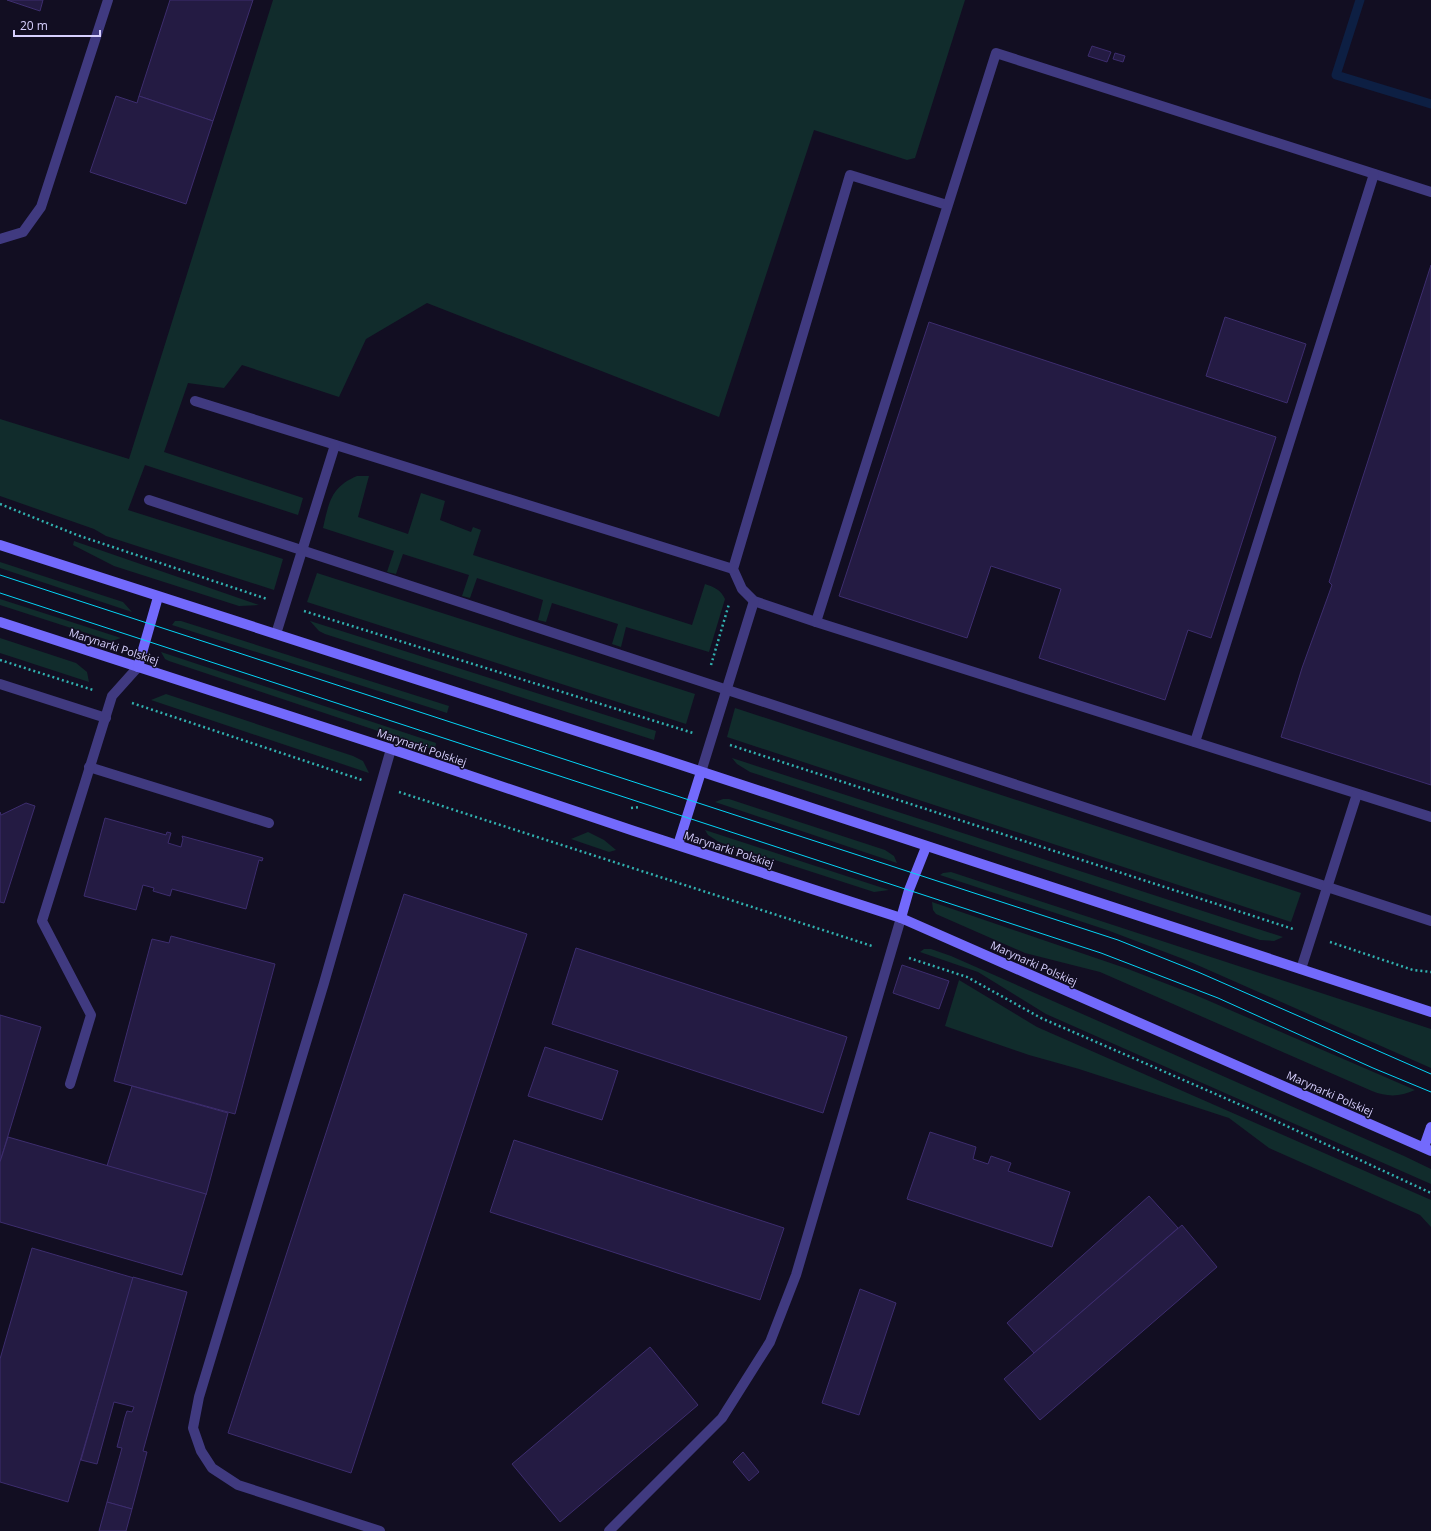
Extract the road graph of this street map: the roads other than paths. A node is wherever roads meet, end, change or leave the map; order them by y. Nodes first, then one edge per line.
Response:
1 (108, 0) edge
2 (1374, 174) junction
3 (1431, 192) edge
4 (947, 205) junction
5 (0, 239) edge
6 (195, 401) dead end
7 (335, 445) junction
8 (149, 500) dead end
9 (0, 545) edge
10 (303, 550) junction
11 (733, 569) junction
12 (158, 597) junction
13 (754, 601) junction
14 (0, 622) edge
15 (816, 622) junction
16 (276, 634) junction
17 (138, 667) junction
18 (0, 684) edge
19 (727, 689) junction
20 (106, 718) junction
21 (1195, 742) junction
22 (391, 749) junction
23 (88, 767) junction
24 (701, 772) junction
25 (1357, 794) junction
26 (1431, 817) edge
27 (269, 823) dead end
28 (678, 845) junction
29 (926, 847) junction
30 (1327, 887) junction
31 (901, 918) junction
32 (1431, 921) edge
33 (1301, 969) junction
34 (1431, 1012) edge
35 (70, 1084) dead end
36 (1431, 1127) edge
37 (1427, 1149) edge
38 (380, 1531) edge
39 (609, 1531) edge

1 - 5 lane
2 - 3 lane
2 - 4 lane
2 - 21 lane
4 - 11 lane
4 - 15 lane
6 - 7 lane
7 - 10 lane
7 - 11 lane
8 - 10 lane
9 - 12 main road
10 - 16 lane
10 - 19 lane
11 - 13 lane
12 - 16 main road
12 - 17 main road
13 - 15 lane
13 - 19 lane
14 - 17 main road, Marynarki Polskiej
15 - 21 lane
16 - 24 main road
17 - 20 lane
17 - 22 main road, Marynarki Polskiej
18 - 20 lane
19 - 24 lane
19 - 30 lane
20 - 23 lane
21 - 25 lane
22 - 28 main road, Marynarki Polskiej
22 - 38 lane
23 - 27 lane
23 - 35 lane
24 - 28 main road
24 - 29 main road
25 - 26 lane
25 - 30 lane
28 - 31 main road, Marynarki Polskiej
29 - 31 main road
29 - 33 main road
30 - 32 lane
30 - 33 lane
31 - 37 main road, Marynarki Polskiej
31 - 39 lane
33 - 34 main road
36 - 37 main road

